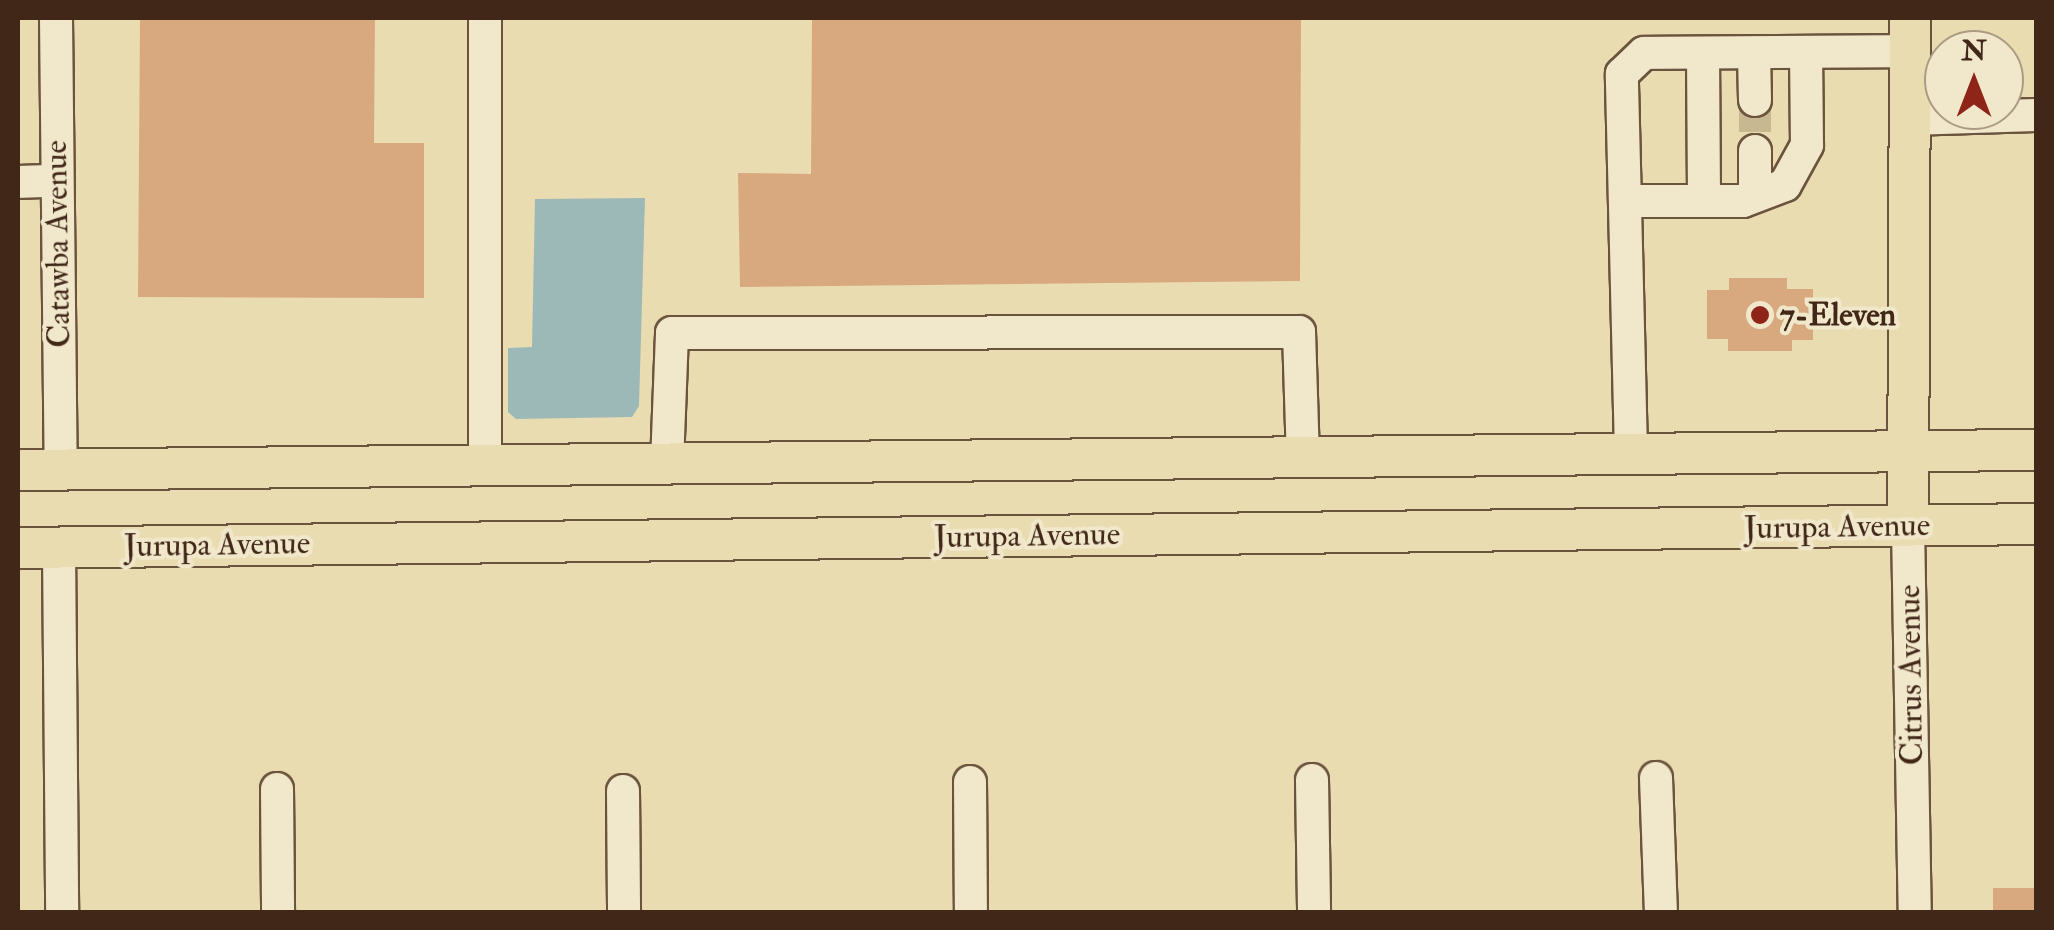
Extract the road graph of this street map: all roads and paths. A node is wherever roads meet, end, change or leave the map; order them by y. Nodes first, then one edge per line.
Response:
1 (56, 18) edge
2 (485, 18) edge
3 (1910, 34) edge
4 (1703, 53) junction
5 (1754, 53) junction
6 (1806, 53) junction
7 (1754, 100) tunnel mouth
8 (2036, 115) edge
9 (1909, 119) junction
10 (1755, 151) tunnel mouth
11 (56, 181) junction
12 (18, 182) edge
13 (1756, 196) junction
14 (1626, 201) junction
15 (1704, 201) junction
16 (2036, 450) edge
17 (1631, 452) junction
18 (1907, 452) junction
19 (1303, 458) junction
20 (667, 464) junction
21 (485, 466) junction
22 (18, 470) edge
23 (62, 470) junction
24 (2036, 524) edge
25 (1908, 526) junction
26 (59, 547) junction
27 (18, 548) edge
28 (1656, 778) dead end
29 (1312, 780) dead end
30 (970, 782) dead end
31 (277, 789) dead end
32 (623, 791) dead end
33 (62, 912) edge
34 (278, 912) edge
35 (624, 912) edge
36 (971, 912) edge
37 (1314, 912) edge
38 (1661, 912) edge
39 (1915, 912) edge

1 - 11 street, Catawba Avenue
2 - 21 street
3 - 6 street
3 - 9 main road, Citrus Avenue
4 - 5 street
4 - 14 street
4 - 15 street
5 - 6 street
5 - 7 street
6 - 13 street
8 - 9 street
9 - 18 main road, Citrus Avenue
10 - 13 street
11 - 12 street
11 - 23 street, Catawba Avenue
13 - 15 street
14 - 15 street
14 - 17 street
16 - 18 main road
17 - 18 main road
17 - 19 main road
18 - 25 main road, Citrus Avenue
19 - 20 main road
19 - 20 street
20 - 21 main road
21 - 23 main road
22 - 23 main road
24 - 25 main road, Jurupa Avenue
25 - 26 main road, Jurupa Avenue
25 - 39 street, Citrus Avenue
26 - 27 main road, Jurupa Avenue
26 - 33 street
28 - 38 street
29 - 37 street
30 - 36 street
31 - 34 street
32 - 35 street

